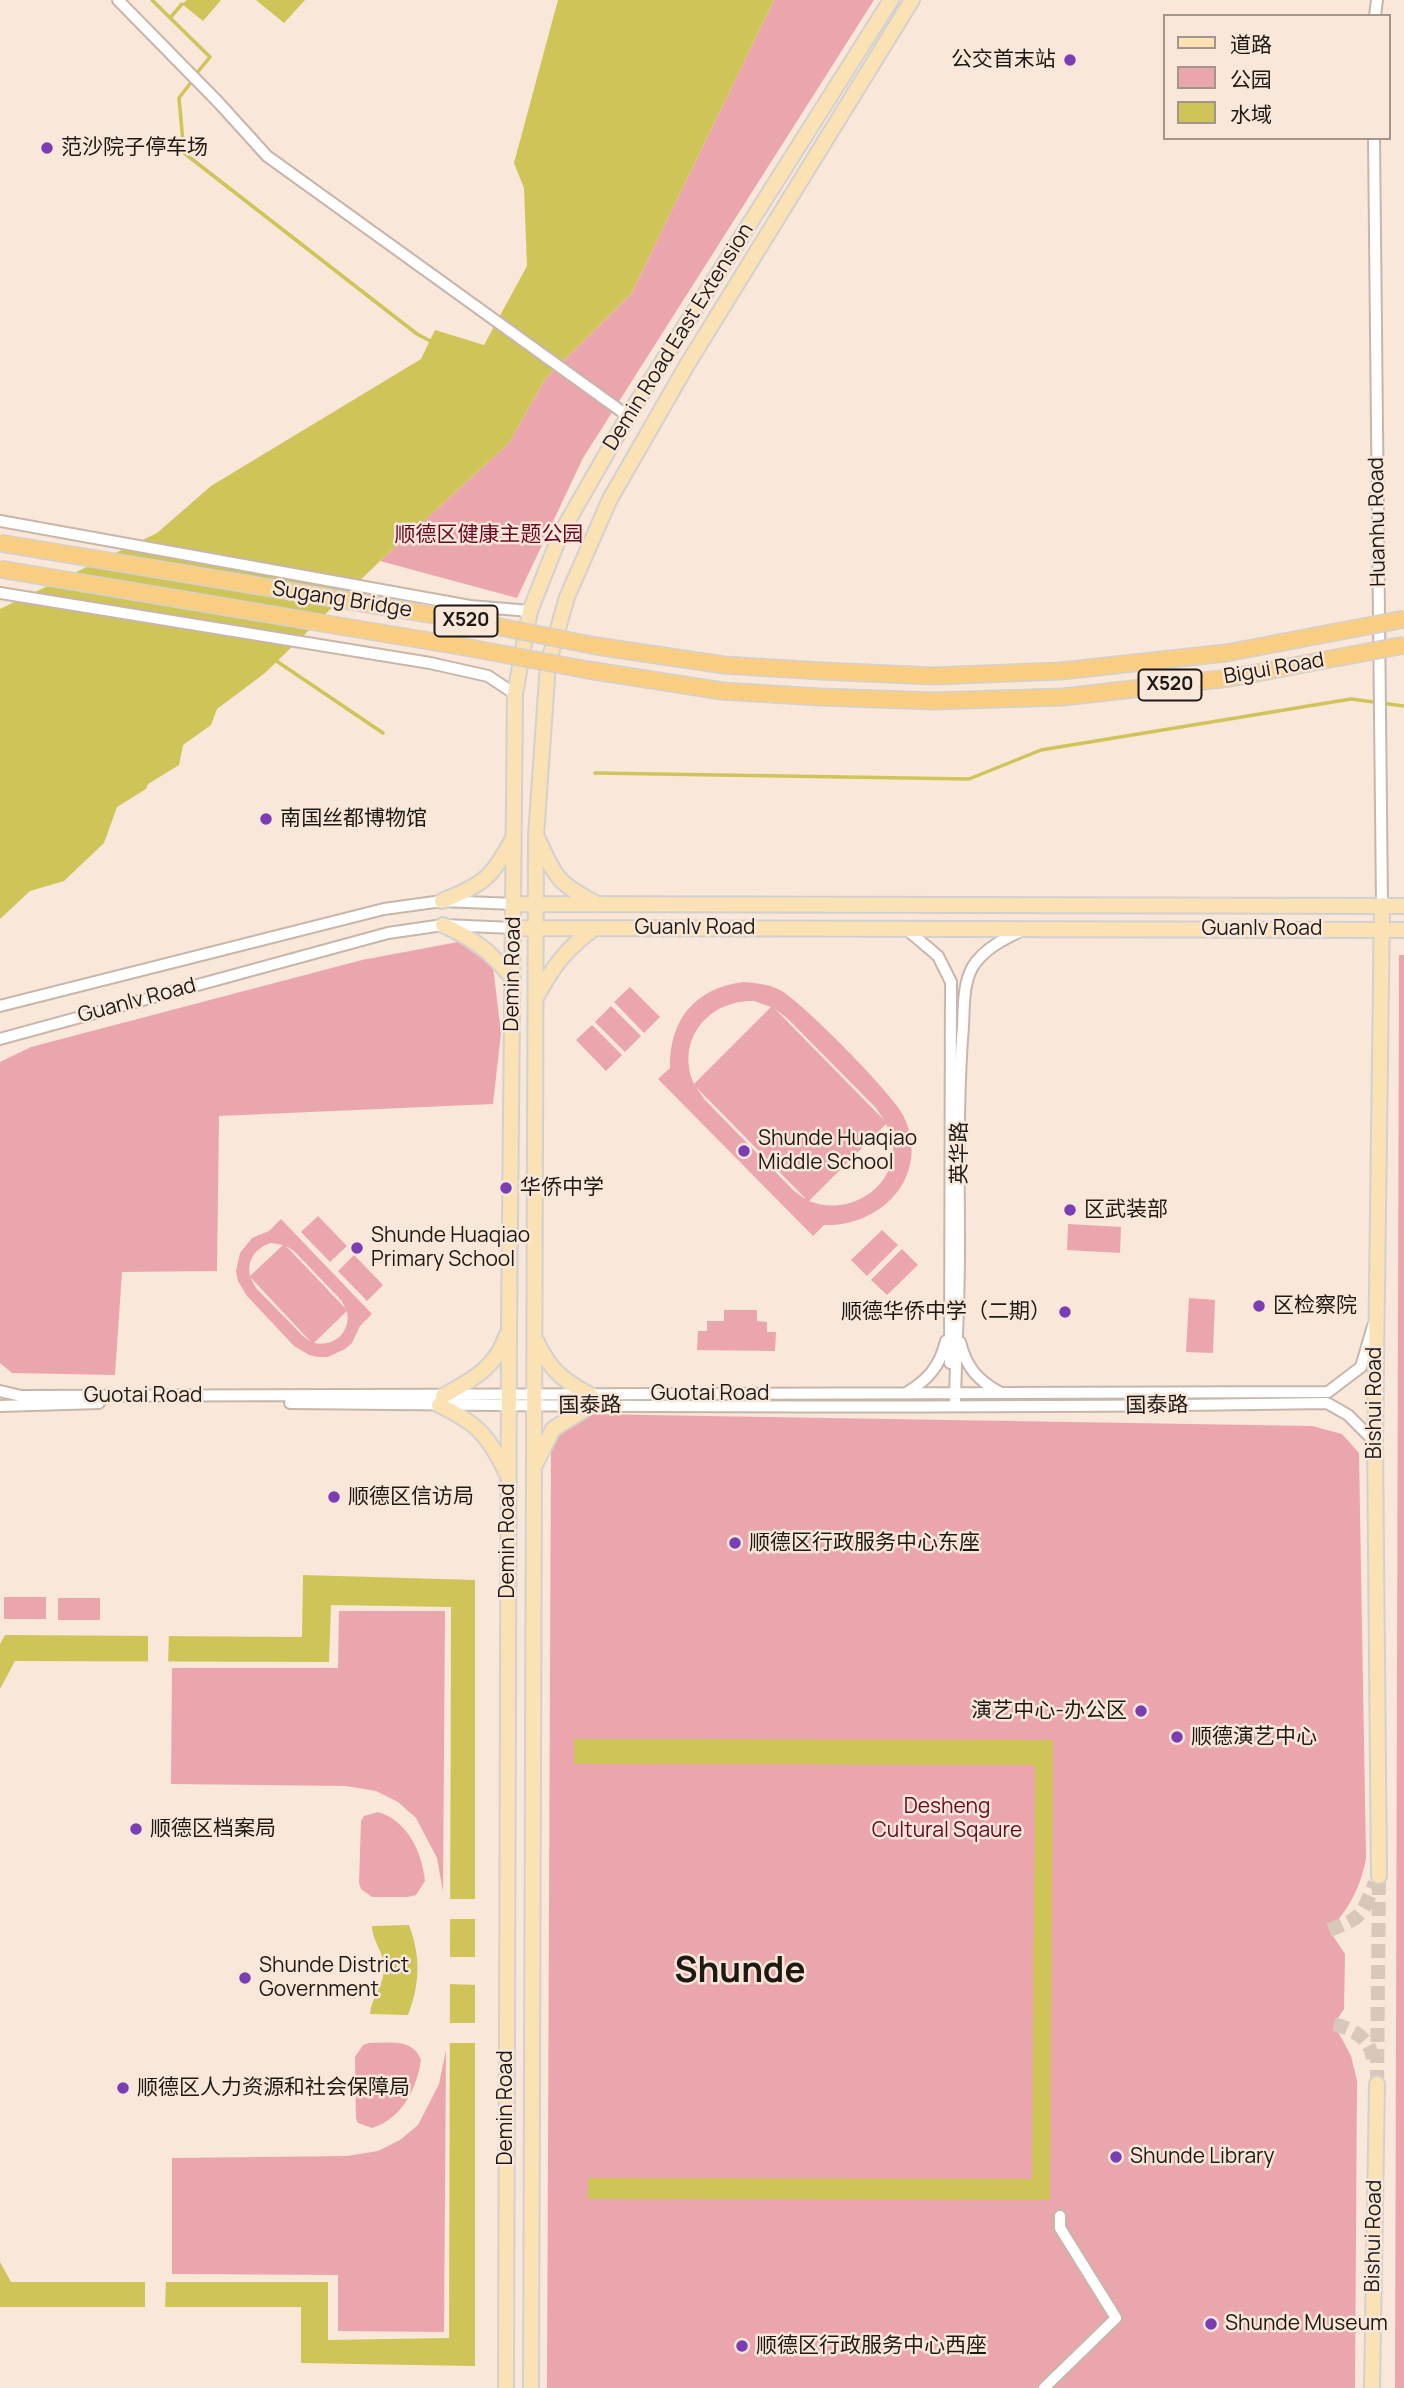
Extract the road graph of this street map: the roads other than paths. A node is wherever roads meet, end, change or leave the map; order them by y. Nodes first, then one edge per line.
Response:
1 (118, 0) edge
2 (891, 0) edge
3 (912, 0) edge
4 (1374, 140) edge
5 (628, 416) junction
6 (0, 521) edge
7 (0, 543) edge
8 (0, 569) edge
9 (0, 593) edge
10 (530, 611) junction
11 (1404, 619) edge
12 (1404, 645) edge
13 (934, 676) joint
14 (515, 694) junction
15 (934, 701) joint
16 (514, 836) junction
17 (536, 836) junction
18 (442, 901) junction
19 (595, 903) junction
20 (514, 904) junction
21 (536, 904) junction
22 (1382, 905) junction
23 (1404, 906) edge
24 (443, 925) junction
25 (595, 927) junction
26 (513, 928) junction
27 (536, 928) junction
28 (906, 929) junction
29 (1026, 929) junction
30 (1381, 930) junction
31 (1404, 930) edge
32 (513, 979) junction
33 (536, 998) junction
34 (1, 1005) edge
35 (0, 1039) edge
36 (1375, 1316) junction
37 (509, 1328) junction
38 (534, 1335) junction
39 (953, 1335) junction
40 (0, 1391) edge
41 (905, 1393) junction
42 (952, 1394) junction
43 (1003, 1394) junction
44 (590, 1400) junction
45 (441, 1401) junction
46 (509, 1401) junction
47 (533, 1401) junction
48 (0, 1406) edge
49 (952, 1407) junction
50 (1375, 1441) junction
51 (533, 1471) junction
52 (509, 1476) junction
53 (1379, 1876) tunnel mouth
54 (1377, 2084) tunnel mouth
55 (1060, 2216) dead end
56 (506, 2388) edge
57 (531, 2388) edge
58 (1044, 2388) edge
59 (1371, 2388) edge

1 - 5 street
2 - 5 main road, Demin Road East Extension
3 - 17 main road, Demin Road East Extension
4 - 22 street, Huanhu Road
5 - 10 main road, Demin Road East Extension
6 - 10 street
7 - 13 highway, Sugang Bridge / X520, bridge
8 - 15 highway, Sugang Bridge / X520, bridge
9 - 14 street
10 - 14 main road, Demin Road East Extension
11 - 13 highway, Bigui Road / X520, bridge
12 - 15 highway, Bigui Road / X520, bridge
14 - 16 main road, Demin Road
16 - 18 main road
16 - 20 main road, Demin Road
17 - 19 main road
17 - 21 main road, Demin Road East Extension
18 - 20 street, Guanlv Road
18 - 34 street, Guanlv Road
19 - 21 main road, Guanlv Road
19 - 22 main road, Guanlv Road
20 - 21 main road, Guanlv Road
20 - 26 main road, Demin Road
21 - 27 main road, Demin Road East Extension
22 - 23 main road, Guanlv Road
22 - 30 main road, Bishui Road
24 - 26 street, Guanlv Road
24 - 32 main road
24 - 35 street, Guanlv Road
25 - 27 main road, Guanlv Road
25 - 28 main road, Guanlv Road
25 - 33 main road
26 - 27 main road, Guanlv Road
26 - 32 main road, Demin Road
27 - 33 main road, Demin Road East Extension
28 - 29 main road, Guanlv Road
28 - 39 street, 英华路
29 - 30 main road, Guanlv Road
29 - 39 street, 英华路
30 - 31 main road, Guanlv Road
30 - 36 main road, Bishui Road
32 - 37 main road, Demin Road
33 - 38 main road, Demin Road East Extension
36 - 43 street, Guotai Road
36 - 50 main road, Bishui Road
37 - 45 main road
37 - 46 main road, Demin Road
38 - 44 main road
38 - 47 main road, Demin Road East Extension
39 - 41 street
39 - 42 street, 英华路
39 - 43 street
40 - 45 street, Guotai Road
41 - 42 street, Guotai Road
41 - 44 street, Guotai Road
42 - 43 street, Guotai Road
42 - 49 street, 英华路
44 - 47 street, 国泰路
44 - 49 street, 国泰路
44 - 51 main road
45 - 46 street, Guotai Road
45 - 48 street
45 - 52 main road
46 - 47 street, Guotai Road
46 - 52 main road, Demin Road
47 - 51 main road, Demin Road East Extension
49 - 50 street, 国泰路
50 - 53 main road, Bishui Road
51 - 57 main road, Demin Road East Extension
52 - 56 main road, Demin Road
54 - 59 main road, Bishui Road
55 - 58 street

